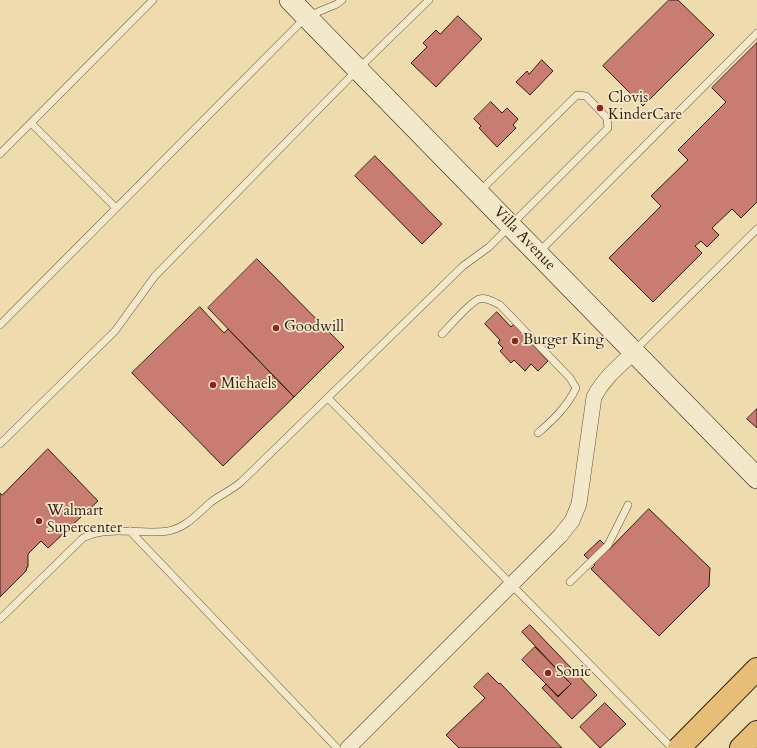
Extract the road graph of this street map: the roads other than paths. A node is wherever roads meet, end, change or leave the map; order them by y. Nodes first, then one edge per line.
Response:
1 (153, 0) edge
2 (290, 0) edge
3 (342, 0) edge
4 (429, 0) edge
5 (306, 17) junction
6 (757, 33) edge
7 (358, 69) junction
8 (31, 123) junction
9 (0, 154) edge
10 (479, 193) junction
11 (116, 208) junction
12 (511, 226) junction
13 (757, 229) edge
14 (538, 253) junction
15 (0, 325) edge
16 (442, 334) dead end
17 (634, 352) junction
18 (328, 398) junction
19 (538, 433) dead end
20 (0, 444) edge
21 (757, 478) edge
22 (628, 504) dead end
23 (130, 531) junction
24 (570, 582) dead end
25 (512, 585) junction
26 (0, 619) edge
27 (757, 669) edge
28 (757, 732) edge
29 (338, 748) edge
30 (348, 748) edge
31 (672, 748) edge
32 (679, 748) edge
33 (741, 748) edge

1 - 8 lane
2 - 5 main road, Villa Avenue
3 - 5 lane
4 - 7 lane
5 - 7 main road, Villa Avenue
5 - 11 lane
6 - 14 lane
7 - 10 main road, Villa Avenue
7 - 20 lane
8 - 9 lane
8 - 11 lane
10 - 12 main road, Villa Avenue
10 - 12 lane
11 - 15 lane
12 - 14 main road, Villa Avenue
12 - 18 lane
13 - 17 lane
14 - 17 main road, Villa Avenue
16 - 19 lane
17 - 21 main road, Villa Avenue
17 - 25 street
18 - 23 lane
18 - 25 lane
22 - 24 lane
23 - 26 lane
23 - 29 lane
25 - 30 street
25 - 31 lane
27 - 32 main road
28 - 33 main road

